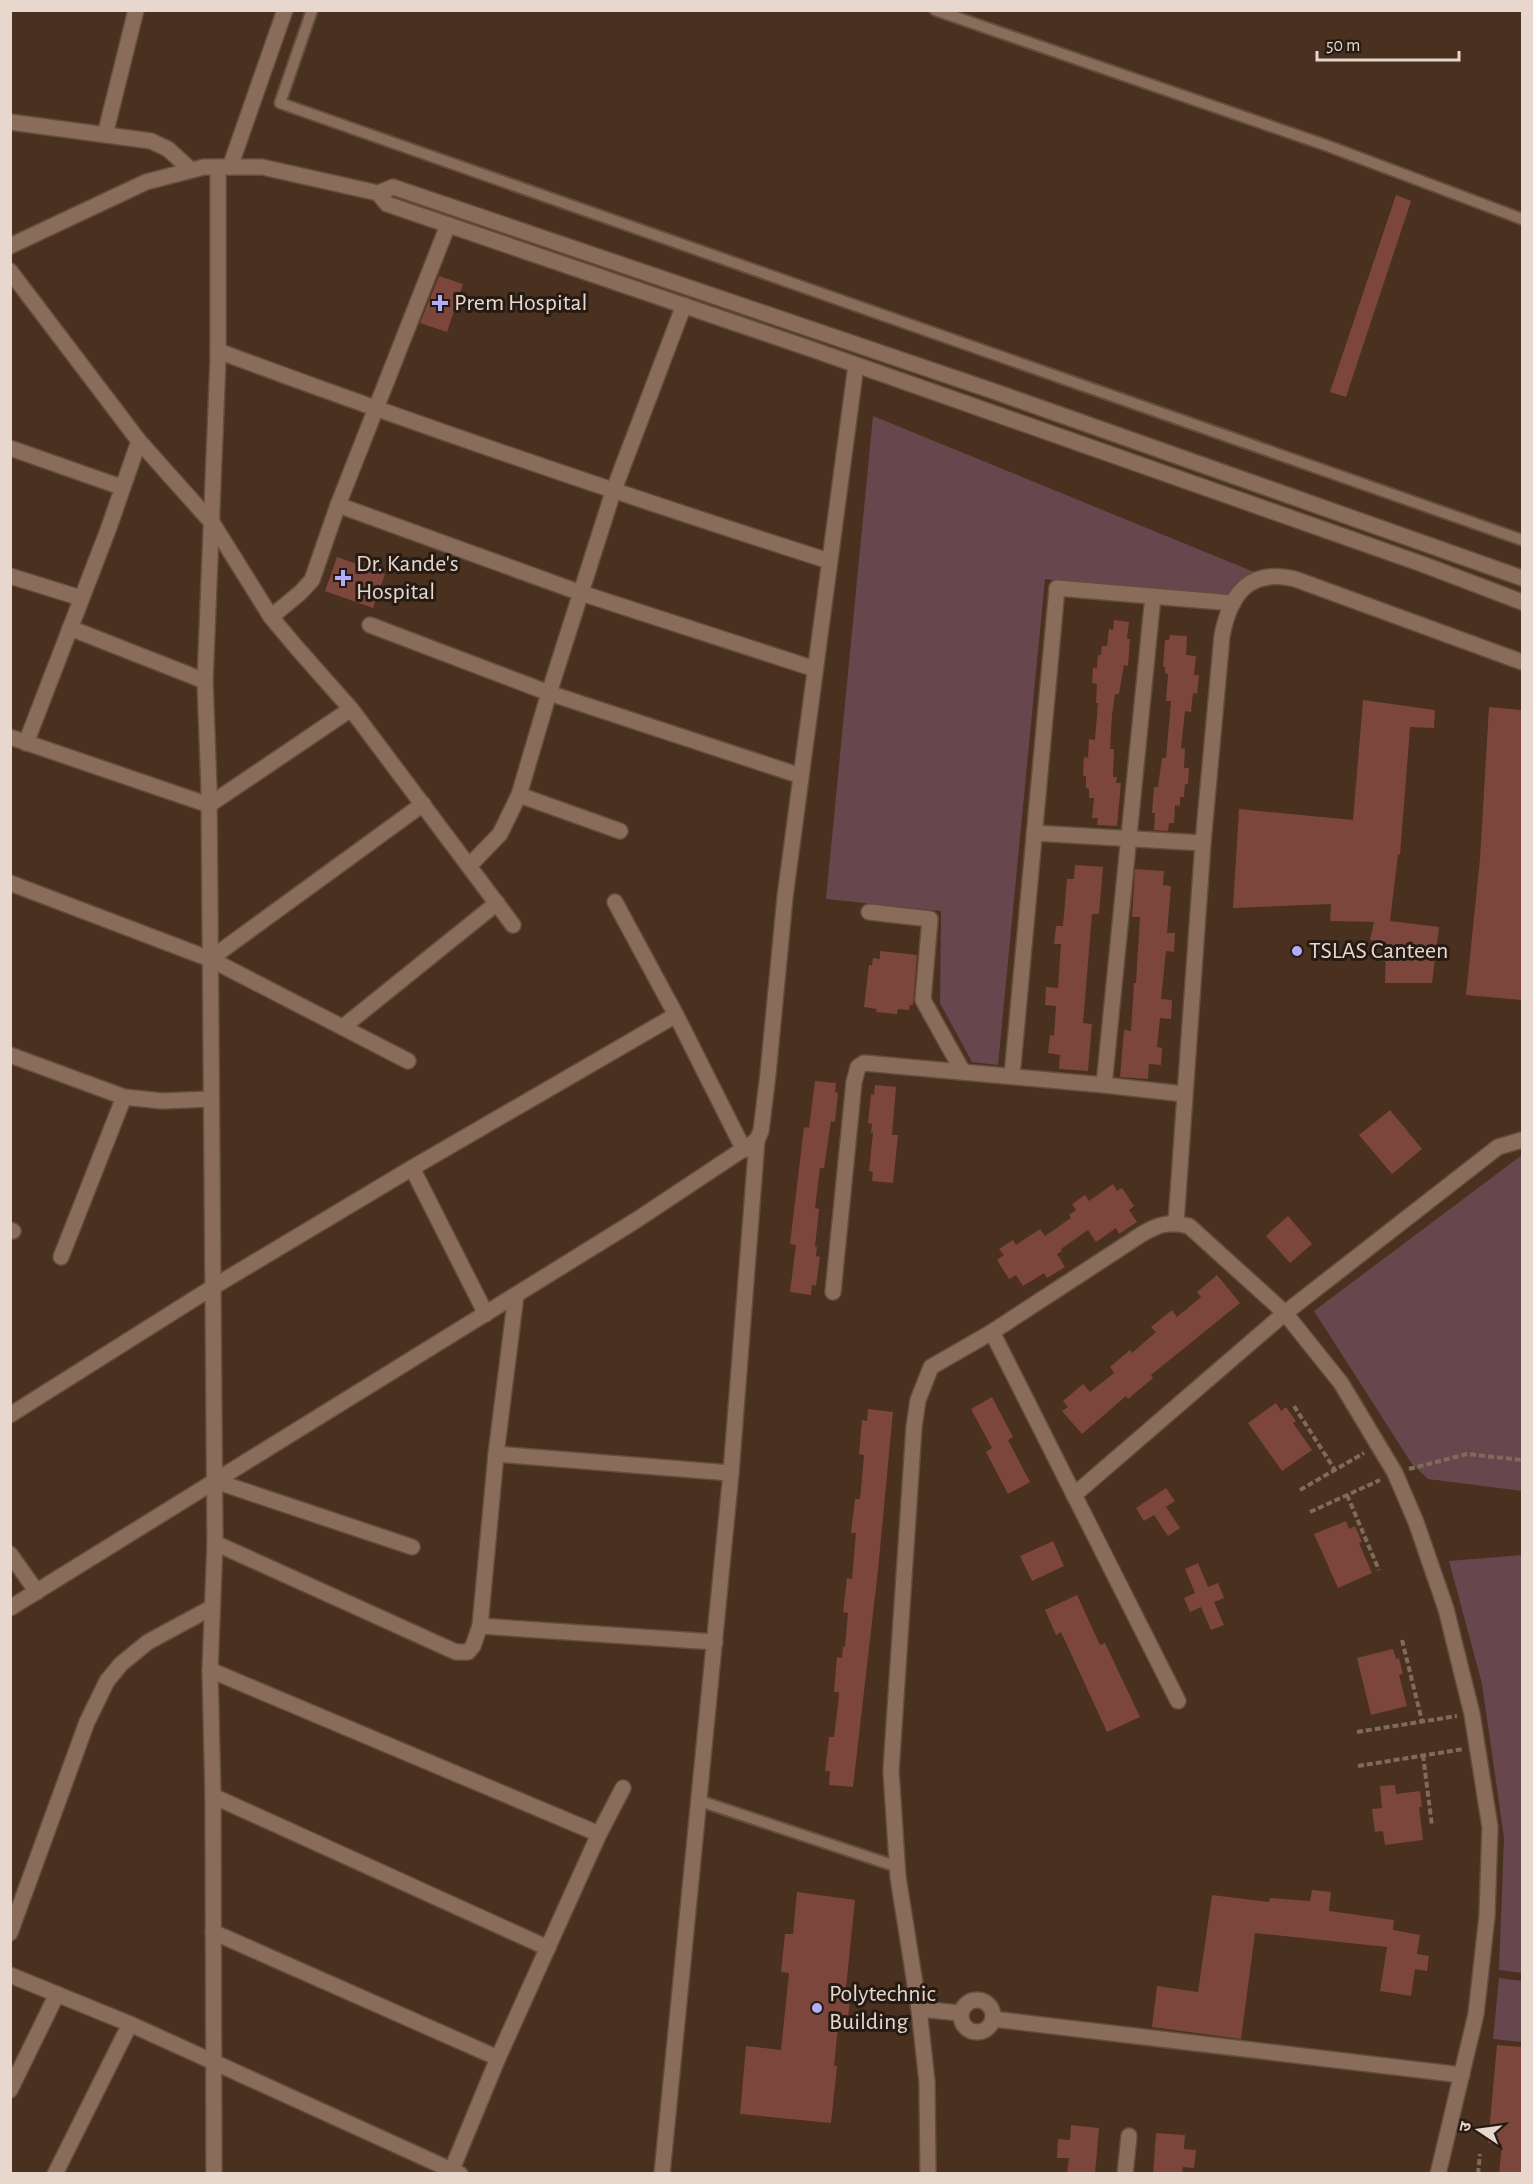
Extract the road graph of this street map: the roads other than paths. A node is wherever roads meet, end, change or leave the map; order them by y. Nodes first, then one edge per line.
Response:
1 (136, 10) edge
2 (285, 10) edge
3 (312, 10) edge
4 (935, 10) edge
5 (10, 122) edge
6 (105, 135) junction
7 (224, 167) junction
8 (191, 170) junction
9 (378, 193) junction
10 (1522, 219) edge
11 (448, 225) junction
12 (10, 246) edge
13 (10, 271) edge
14 (684, 305) junction
15 (218, 351) junction
16 (856, 365) junction
17 (376, 410) junction
18 (139, 441) junction
19 (10, 448) edge
20 (121, 487) junction
21 (614, 492) junction
22 (338, 505) junction
23 (213, 524) junction
24 (1522, 540) edge
25 (829, 561) junction
26 (10, 576) edge
27 (1522, 578) edge
28 (581, 593) junction
29 (1153, 596) junction
30 (81, 598) junction
31 (1522, 602) edge
32 (1233, 603) junction
33 (271, 616) junction
34 (370, 625) dead end
35 (70, 628) junction
36 (1522, 662) edge
37 (815, 669) junction
38 (205, 681) junction
39 (549, 693) junction
40 (351, 709) junction
41 (10, 737) edge
42 (26, 743) junction
43 (801, 776) junction
44 (519, 795) junction
45 (423, 804) junction
46 (209, 805) junction
47 (620, 831) dead end
48 (1034, 833) junction
49 (1128, 840) junction
50 (1203, 843) junction
51 (469, 866) junction
52 (10, 883) edge
53 (615, 902) dead end
54 (497, 903) junction
55 (869, 912) dead end
56 (513, 925) dead end
57 (210, 959) junction
58 (676, 1015) junction
59 (343, 1028) junction
60 (10, 1055) edge
61 (408, 1061) dead end
62 (963, 1072) junction
63 (1012, 1076) junction
64 (1104, 1085) junction
65 (1184, 1094) junction
66 (124, 1097) junction
67 (211, 1099) junction
68 (757, 1140) junction
69 (1522, 1140) edge
70 (744, 1150) junction
71 (412, 1168) junction
72 (1176, 1222) junction
73 (61, 1257) dead end
74 (213, 1287) junction
75 (833, 1292) dead end
76 (516, 1295) junction
77 (1285, 1313) junction
78 (486, 1314) junction
79 (992, 1332) junction
80 (10, 1415) edge
81 (496, 1454) junction
82 (731, 1473) junction
83 (215, 1481) junction
84 (1074, 1495) junction
85 (215, 1543) junction
86 (412, 1547) dead end
87 (10, 1554) edge
88 (36, 1592) junction
89 (10, 1608) edge
90 (211, 1608) junction
91 (480, 1626) junction
92 (715, 1642) junction
93 (210, 1670) junction
94 (1178, 1701) dead end
95 (623, 1788) dead end
96 (213, 1796) junction
97 (700, 1801) junction
98 (599, 1834) junction
99 (898, 1867) junction
100 (213, 1932) junction
101 (10, 1933) edge
102 (548, 1948) junction
103 (10, 1975) edge
104 (57, 1994) junction
105 (919, 2009) junction
106 (960, 2013) junction
107 (993, 2019) junction
108 (130, 2024) junction
109 (498, 2058) junction
110 (214, 2061) junction
111 (1462, 2075) junction
112 (10, 2090) edge
113 (1129, 2136) dead end
114 (454, 2172) edge
115 (55, 2174) edge
116 (214, 2174) edge
117 (663, 2174) edge
118 (928, 2174) edge
119 (1125, 2174) edge
120 (1438, 2174) edge

1 - 6 street
2 - 7 street
3 - 24 lane
4 - 10 lane
5 - 6 street
6 - 8 street
7 - 8 street
7 - 9 street
7 - 15 street
8 - 12 street
9 - 11 street
9 - 27 street
11 - 14 street
11 - 17 street
13 - 18 street
14 - 16 street
14 - 21 street
15 - 17 street
15 - 23 street
16 - 25 street
16 - 31 street
17 - 21 street
17 - 22 street
18 - 20 street
18 - 23 street
19 - 20 street
20 - 30 street
21 - 25 street
21 - 28 street
22 - 28 street
22 - 33 street
23 - 33 street
23 - 38 street
25 - 37 street
26 - 30 street
28 - 37 street
28 - 39 street
29 - 32 street
29 - 48 street
29 - 49 street
30 - 35 street
32 - 36 street
32 - 50 street
33 - 40 street
34 - 39 street
35 - 38 street
35 - 42 street
37 - 43 street
38 - 46 street
39 - 43 street
39 - 44 street
40 - 45 street
40 - 46 street
41 - 42 street
42 - 46 street
43 - 68 street
44 - 47 street
44 - 51 street
45 - 51 street
45 - 57 street
46 - 57 street
48 - 49 street
48 - 63 street
49 - 50 street
49 - 64 street
50 - 65 street
51 - 54 street
52 - 57 street
53 - 58 street
54 - 56 street
54 - 59 street
55 - 62 street
57 - 59 street
57 - 67 street
58 - 70 street
58 - 71 street
59 - 61 street
60 - 66 street
62 - 63 street
62 - 75 street
63 - 64 street
64 - 65 street
65 - 72 street
66 - 67 street
66 - 73 street
67 - 74 street
68 - 70 street
68 - 82 street
69 - 77 street
70 - 76 street
71 - 74 street
71 - 78 street
72 - 77 street
72 - 79 street
74 - 80 street
74 - 83 street
76 - 78 street
76 - 81 street
77 - 84 street
77 - 111 street
78 - 83 street
79 - 84 street
79 - 99 street
81 - 82 street
81 - 91 street
82 - 92 street
83 - 85 street
83 - 86 street
83 - 88 street
84 - 94 street
85 - 90 street
85 - 91 street
87 - 88 street
88 - 89 street
90 - 93 street
90 - 101 street
91 - 92 street
92 - 97 street
93 - 96 street
93 - 98 street
95 - 98 street
96 - 100 street
96 - 102 street
97 - 99 lane
97 - 117 street
98 - 102 street
99 - 105 street
100 - 109 street
100 - 110 street
102 - 109 street
103 - 104 street
104 - 108 street
104 - 112 street
105 - 106 street
105 - 118 street
106 - 107 street
106 - 107 street
107 - 111 street
108 - 110 street
108 - 115 street
109 - 114 street
110 - 114 street
110 - 116 street
111 - 120 street
113 - 119 street

